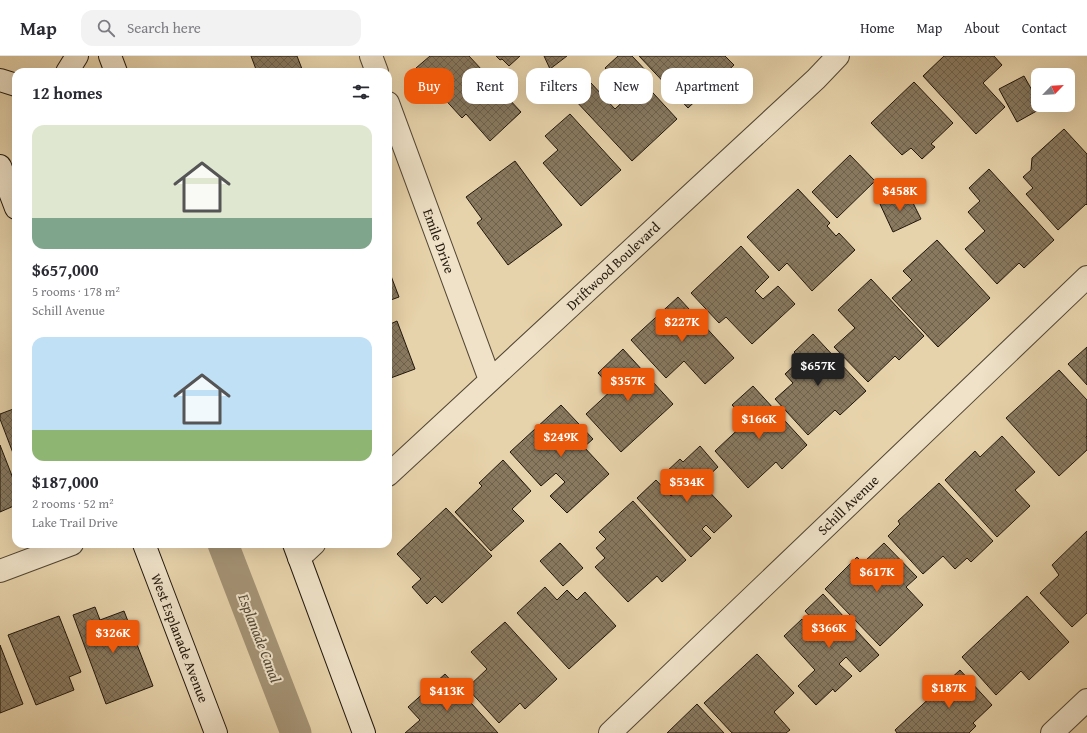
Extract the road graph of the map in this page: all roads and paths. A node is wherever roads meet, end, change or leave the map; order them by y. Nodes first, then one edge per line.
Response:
1 (77, 56) edge
2 (110, 56) edge
3 (371, 56) edge
4 (838, 56) edge
5 (70, 68) edge
6 (114, 68) edge
7 (375, 68) edge
8 (0, 80) edge
9 (12, 84) edge
10 (392, 114) edge
11 (0, 166) edge
12 (12, 198) edge
13 (1087, 278) edge
14 (490, 380) junction
15 (392, 471) edge
16 (61, 548) edge
17 (146, 548) edge
18 (302, 549) edge
19 (0, 571) edge
20 (1087, 700) edge
21 (216, 733) edge
22 (364, 733) edge
23 (610, 733) edge
24 (1052, 733) edge

1 - 5 street
2 - 6 street
3 - 7 street
4 - 14 street, Driftwood Boulevard
8 - 9 street
10 - 14 street, Emile Drive
11 - 12 street
13 - 23 street, Schill Avenue
14 - 15 street, Driftwood Boulevard
16 - 19 street
17 - 21 street, West Esplanade Avenue
18 - 22 street
20 - 24 street

